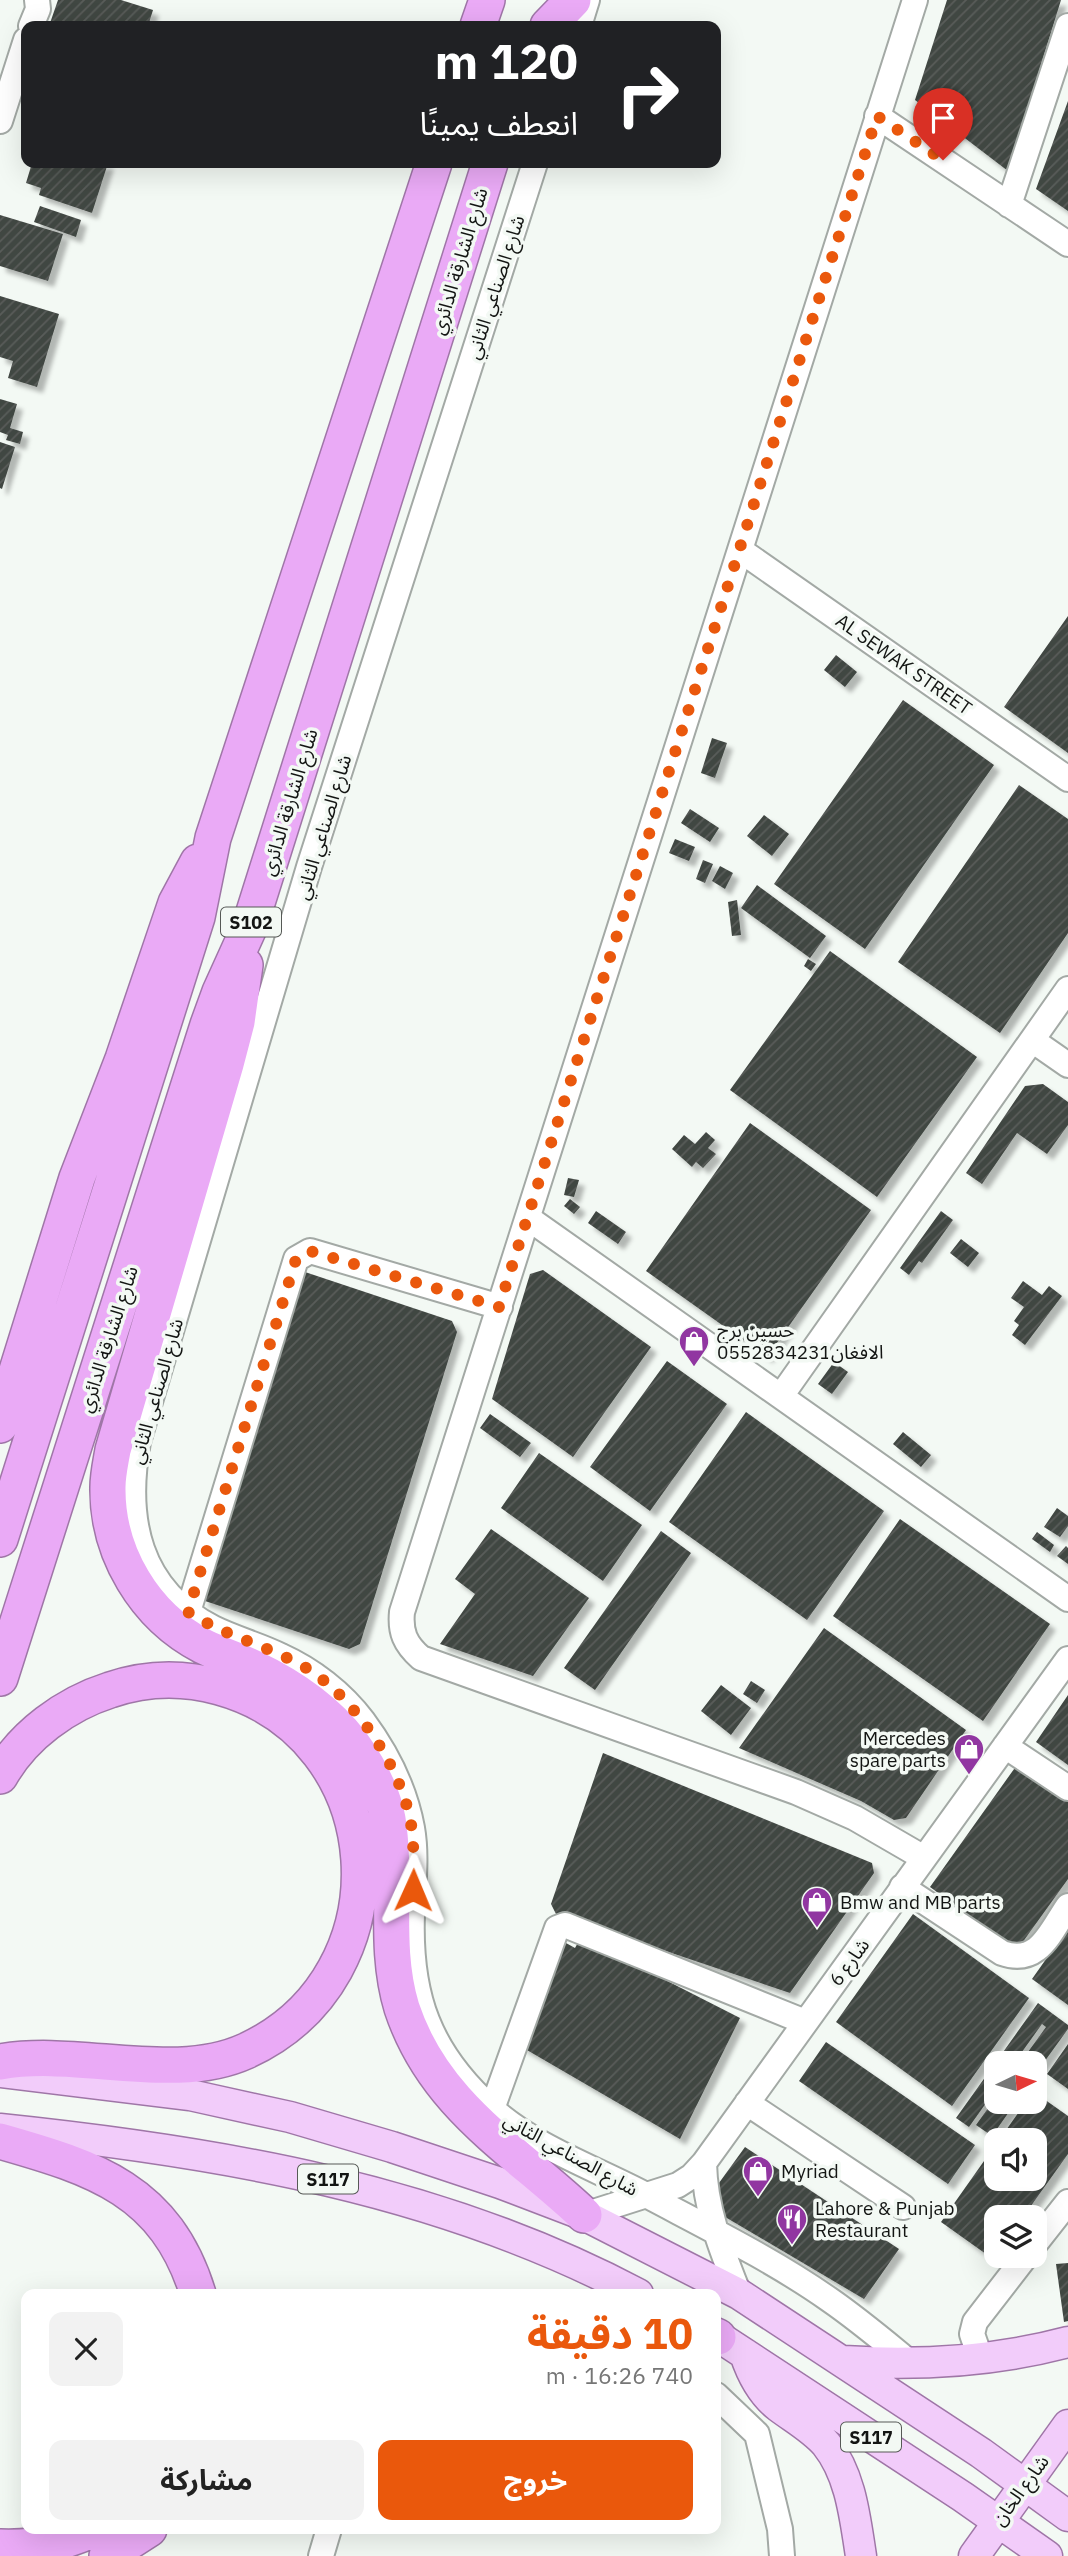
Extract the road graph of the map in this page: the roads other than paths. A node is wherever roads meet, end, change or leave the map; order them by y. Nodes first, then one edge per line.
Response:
1 (24, 0) edge
2 (487, 0) edge
3 (541, 0) edge
4 (573, 0) edge
5 (587, 0) edge
6 (915, 0) edge
7 (31, 21) edge
8 (480, 21) edge
9 (535, 21) edge
10 (553, 21) edge
11 (581, 21) edge
12 (1066, 40) edge
13 (21, 54) edge
14 (877, 116) junction
15 (0, 121) edge
16 (432, 168) edge
17 (488, 168) edge
18 (533, 168) edge
19 (1009, 205) junction
20 (1068, 244) edge
21 (740, 550) junction
22 (1068, 779) edge
23 (213, 838) junction
24 (249, 929) junction
25 (1068, 989) edge
26 (1032, 1040) junction
27 (1068, 1065) edge
28 (528, 1217) junction
29 (499, 1307) junction
30 (781, 1396) junction
31 (0, 1425) edge
32 (0, 1539) edge
33 (1068, 1599) edge
34 (188, 1612) junction
35 (1068, 1659) edge
36 (0, 1678) edge
37 (1005, 1745) junction
38 (0, 1776) edge
39 (1068, 1787) edge
40 (924, 1858) junction
41 (902, 1887) junction
42 (1068, 1906) edge
43 (805, 2022) junction
44 (0, 2062) edge
45 (0, 2072) edge
46 (747, 2103) junction
47 (492, 2109) junction
48 (0, 2129) edge
49 (0, 2141) edge
50 (704, 2163) junction
51 (645, 2194) junction
52 (1068, 2202) edge
53 (903, 2207) dead end
54 (584, 2215) junction
55 (1047, 2229) edge
56 (716, 2233) junction
57 (1017, 2268) edge
58 (196, 2289) edge
59 (627, 2289) edge
60 (739, 2294) junction
61 (724, 2340) edge
62 (1068, 2342) edge
63 (981, 2360) junction
64 (840, 2361) junction
65 (913, 2365) junction
66 (721, 2400) edge
67 (1068, 2425) edge
68 (990, 2460) junction
69 (1024, 2484) junction
70 (963, 2497) junction
71 (1066, 2510) edge
72 (998, 2520) junction
73 (79, 2534) edge
74 (141, 2534) edge
75 (328, 2534) edge
76 (0, 2547) edge
77 (1037, 2553) edge
78 (107, 2556) edge
79 (321, 2556) edge
80 (782, 2556) edge
81 (860, 2556) edge
82 (974, 2556) edge

1 - 7 street
2 - 8 highway
3 - 9 highway
4 - 10 highway
5 - 11 street
6 - 14 street
12 - 19 street
13 - 15 street
14 - 19 street
14 - 21 street
16 - 23 highway, S102
17 - 24 highway, شارع الشارقة الدائري / S102
18 - 34 street, شارع الصناعي الثاني
19 - 20 street
21 - 22 street, AL SEWAK STREET
21 - 28 street
23 - 31 highway
23 - 32 highway, S102
24 - 36 highway, شارع الشارقة الدائري / S102
24 - 54 highway
25 - 26 street
26 - 27 street
26 - 30 street
28 - 29 street
28 - 30 street
29 - 34 street
29 - 40 street
30 - 33 street
34 - 47 street, شارع الصناعي الثاني
35 - 37 street, شارع 6
37 - 39 street
37 - 40 street, شارع 6
38 - 44 highway
40 - 41 street, شارع 6
41 - 42 street
41 - 43 street, شارع 6
43 - 46 street, شارع 6
43 - 47 street
45 - 54 main road, S117
46 - 50 street, شارع 6
46 - 53 street
47 - 51 street, شارع الصناعي الثاني
48 - 59 main road, S117
49 - 58 highway
50 - 51 street, شارع 6
50 - 56 street
51 - 54 street, شارع 6
51 - 56 street, شارع الصناعي الثاني
52 - 55 street
54 - 60 main road, S117
56 - 60 street
56 - 65 street, شارع الصناعي الثاني
57 - 63 street
60 - 64 main road, S117
61 - 70 main road, S117
61 - 81 main road
62 - 63 main road
63 - 65 main road
64 - 65 main road
64 - 68 main road, S117
66 - 80 street
67 - 69 main road, شارع الخان
68 - 69 main road, S117
68 - 70 main road
69 - 71 main road, S117
69 - 72 main road, شارع الخان
70 - 72 main road, S117
71 - 77 main road
72 - 77 main road, S117
72 - 82 main road, شارع الخان
73 - 76 highway
74 - 78 highway
75 - 79 street

